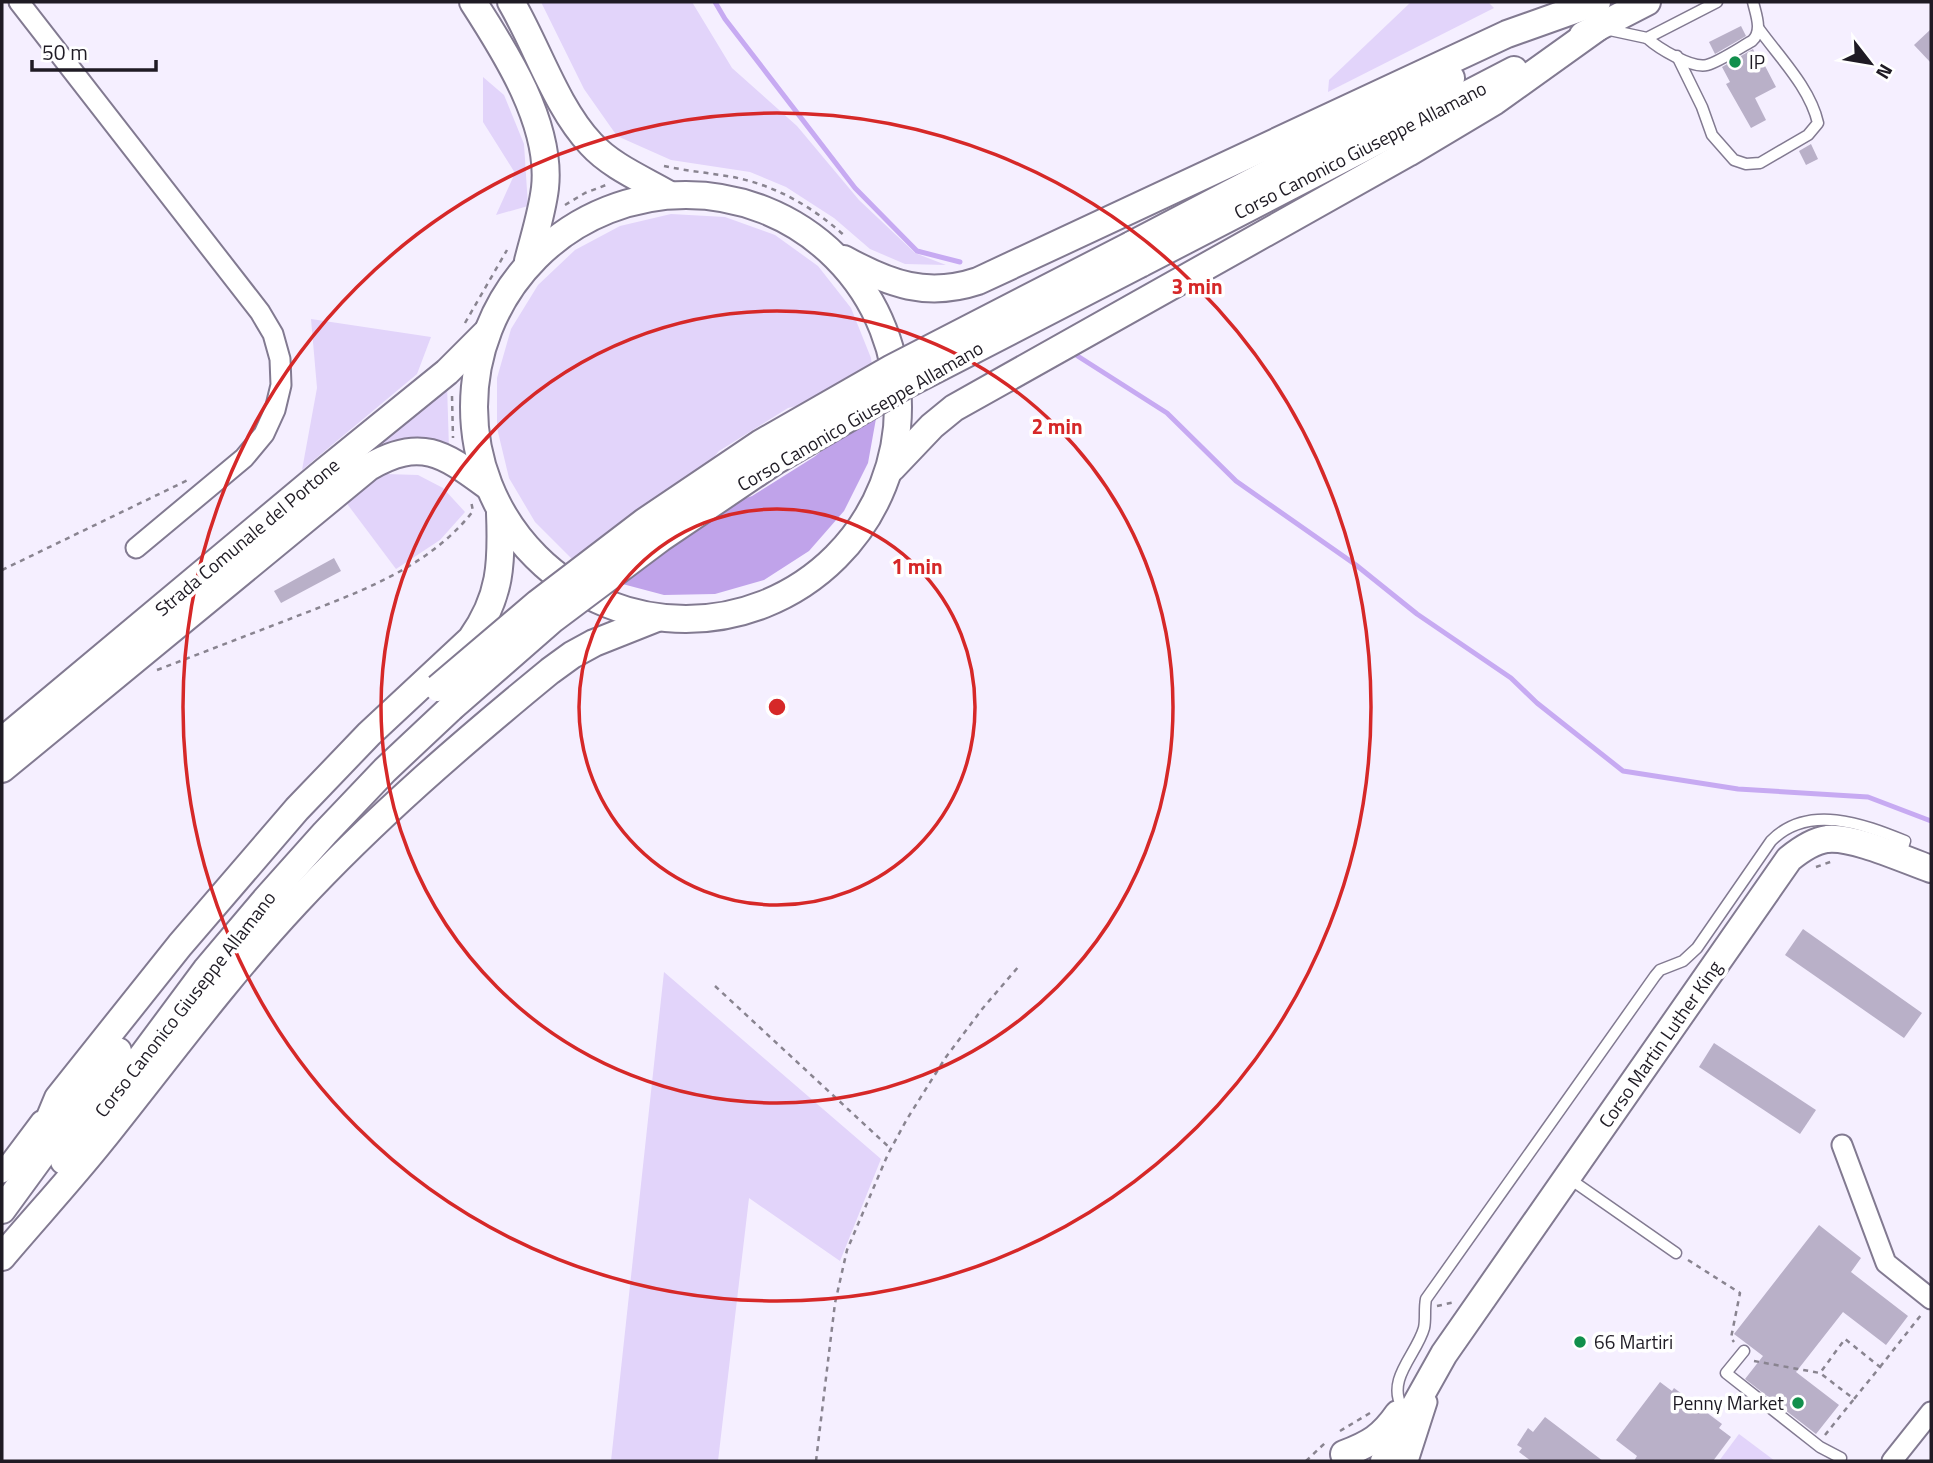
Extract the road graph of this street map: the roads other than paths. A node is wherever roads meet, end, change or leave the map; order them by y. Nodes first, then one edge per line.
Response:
1 (19, 2) edge
2 (473, 2) edge
3 (511, 2) edge
4 (1647, 2) edge
5 (1717, 2) edge
6 (1753, 2) edge
7 (1598, 11) edge
8 (1759, 29) junction
9 (1647, 38) junction
10 (1677, 56) junction
11 (668, 194) junction
12 (840, 247) junction
13 (527, 263) junction
14 (489, 330) junction
15 (889, 471) junction
16 (489, 487) junction
17 (500, 511) junction
18 (136, 548) dead end
19 (657, 618) junction
20 (444, 698) junction
21 (2, 741) edge
22 (2, 769) edge
23 (1931, 869) edge
24 (1707, 955) junction
25 (1842, 1145) dead end
26 (14, 1174) edge
27 (1567, 1177) junction
28 (2, 1210) edge
29 (1676, 1253) road end
30 (2, 1254) edge
31 (1927, 1306) edge
32 (1744, 1351) road end
33 (1444, 1354) junction
34 (1402, 1407) junction
35 (1931, 1412) edge
36 (1840, 1458) dead end
37 (1346, 1459) edge
38 (1384, 1461) edge
39 (1408, 1461) edge
40 (1892, 1461) edge

1 - 18 street
2 - 13 street
3 - 11 street
4 - 7 street, Corso Canonico Giuseppe Allamano
5 - 9 lane
6 - 8 lane
7 - 9 lane
7 - 12 street, Corso Canonico Giuseppe Allamano
7 - 15 street, Corso Canonico Giuseppe Allamano
7 - 20 street, Corso Canonico Giuseppe Allamano, bridge
8 - 10 lane
8 - 10 lane
9 - 10 lane
11 - 12 street
11 - 13 street
12 - 15 street
13 - 14 street
14 - 16 street
14 - 21 street, Strada Comunale del Portone
15 - 19 street
16 - 17 street
16 - 22 street, Strada Comunale del Portone
17 - 19 street
17 - 26 street, Corso Canonico Giuseppe Allamano
19 - 30 street, Corso Canonico Giuseppe Allamano
20 - 26 street, Corso Canonico Giuseppe Allamano
20 - 30 street, Corso Canonico Giuseppe Allamano
23 - 24 street, Corso Martin Luther King
24 - 27 street, Corso Martin Luther King
24 - 34 lane
25 - 31 street
26 - 28 street, Corso Canonico Giuseppe Allamano
27 - 29 lane
27 - 33 street, Corso Martin Luther King
32 - 36 lane
33 - 34 street, Corso Martin Luther King
33 - 38 street, Corso Martin Luther King
33 - 39 street
34 - 37 street, Corso Martin Luther King
35 - 40 street

